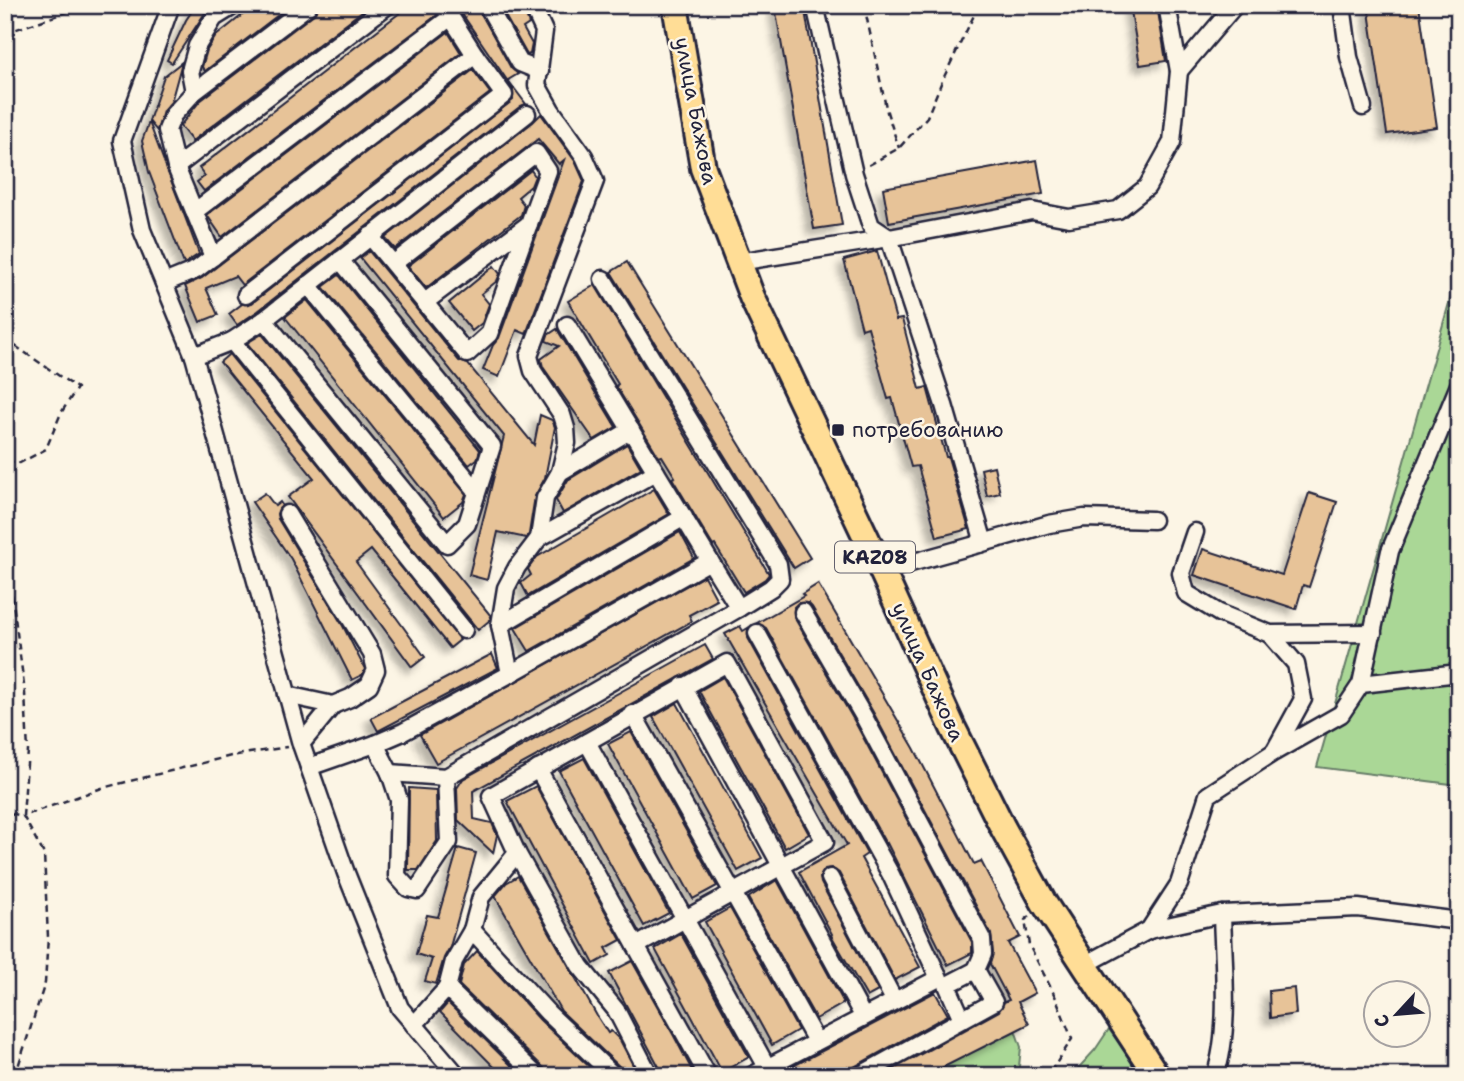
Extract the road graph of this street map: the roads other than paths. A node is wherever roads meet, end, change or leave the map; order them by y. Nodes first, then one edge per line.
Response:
1 (171, 5) edge
2 (235, 5) edge
3 (309, 5) edge
4 (388, 5) edge
5 (487, 5) edge
6 (532, 5) edge
7 (675, 5) edge
8 (815, 5) edge
9 (1167, 5) edge
10 (1235, 5) edge
11 (1342, 5) edge
12 (447, 11) edge
13 (475, 55) junction
14 (540, 71) junction
15 (1179, 71) junction
16 (194, 92) junction
17 (1363, 107) dead end
18 (527, 114) dead end
19 (176, 167) junction
20 (194, 212) junction
21 (529, 224) junction
22 (370, 236) junction
23 (889, 238) junction
24 (213, 257) junction
25 (340, 260) junction
26 (738, 262) junction
27 (393, 264) junction
28 (603, 279) dead end
29 (164, 283) junction
30 (308, 285) junction
31 (246, 295) dead end
32 (425, 302) junction
33 (264, 320) junction
34 (567, 325) dead end
35 (232, 341) junction
36 (194, 356) junction
37 (1459, 385) edge
38 (631, 430) junction
39 (559, 472) junction
40 (656, 472) junction
41 (476, 491) junction
42 (287, 514) dead end
43 (684, 517) junction
44 (1153, 520) dead end
45 (1195, 531) dead end
46 (539, 538) junction
47 (979, 544) junction
48 (710, 561) junction
49 (882, 571) junction
50 (739, 608) junction
51 (803, 612) dead end
52 (500, 625) junction
53 (464, 630) dead end
54 (1373, 633) junction
55 (757, 634) dead end
56 (1270, 634) junction
57 (1459, 673) edge
58 (510, 674) junction
59 (1360, 684) junction
60 (683, 686) junction
61 (287, 695) junction
62 (333, 705) junction
63 (633, 714) junction
64 (587, 741) junction
65 (301, 744) junction
66 (375, 744) junction
67 (1274, 752) junction
68 (309, 767) junction
69 (538, 769) junction
70 (390, 773) junction
71 (446, 777) junction
72 (517, 852) junction
73 (781, 866) junction
74 (830, 878) dead end
75 (733, 893) junction
76 (1222, 914) junction
77 (685, 919) junction
78 (1459, 921) edge
79 (472, 930) junction
80 (1149, 930) junction
81 (636, 946) junction
82 (1086, 964) junction
83 (976, 970) junction
84 (943, 981) junction
85 (447, 988) junction
86 (894, 1000) junction
87 (863, 1016) junction
88 (962, 1019) junction
89 (414, 1025) junction
90 (816, 1041) junction
91 (767, 1067) junction
92 (458, 1076) edge
93 (537, 1076) edge
94 (614, 1076) edge
95 (650, 1076) edge
96 (708, 1076) edge
97 (751, 1076) edge
98 (859, 1076) edge
99 (1157, 1076) edge
100 (1215, 1076) edge

1 - 29 street
2 - 16 street
3 - 16 street
4 - 19 street
5 - 14 street
6 - 14 street
7 - 26 highway, улица Бажова / KAZ08
8 - 23 street
9 - 15 street
10 - 15 street
11 - 17 street
12 - 13 street
12 - 20 street
13 - 24 street
13 - 31 street
14 - 39 street
15 - 23 street
16 - 19 street
18 - 22 street
19 - 20 street
20 - 24 street
21 - 27 street
21 - 32 street
21 - 32 street
22 - 25 street
22 - 27 street
23 - 26 street
23 - 47 street
24 - 29 street
25 - 30 street
25 - 41 street
26 - 49 highway, улица Бажова / KAZ08
27 - 32 street
28 - 50 street
29 - 36 street
30 - 33 street
30 - 41 street
33 - 35 street
33 - 41 street
34 - 38 street
35 - 36 street
35 - 53 street
36 - 61 street
37 - 54 street
38 - 39 street
38 - 40 street
39 - 46 street
40 - 43 street
40 - 46 street
42 - 62 street
43 - 48 street
43 - 52 street
44 - 47 street
45 - 56 street
46 - 52 street
47 - 49 street
48 - 50 street
48 - 58 street
49 - 82 highway, улица Бажова / KAZ08
50 - 71 street
51 - 83 street
52 - 58 street
54 - 56 street
54 - 59 street
55 - 84 street
56 - 67 street
57 - 59 street
58 - 66 street
59 - 67 street
60 - 63 street
60 - 73 street
60 - 73 street
61 - 62 street
61 - 65 street
62 - 65 street
63 - 64 street
63 - 75 street
64 - 69 street
64 - 77 street
65 - 68 street
66 - 68 street
66 - 70 street
67 - 80 street
68 - 89 street
69 - 72 street
69 - 81 street
70 - 71 street
70 - 71 street
72 - 79 street
72 - 95 street
73 - 75 street
73 - 87 street
74 - 86 street
75 - 77 street
75 - 90 street
76 - 78 street
76 - 80 street
76 - 100 street
77 - 81 street
77 - 91 street
79 - 85 street
79 - 94 street
80 - 82 street
81 - 96 street
82 - 99 highway, улица Бажова / KAZ08
83 - 84 street
83 - 88 street
84 - 86 street
84 - 88 street
85 - 89 street
85 - 93 street
86 - 87 street
87 - 90 street
88 - 98 street
89 - 92 street
90 - 91 street
91 - 97 street

